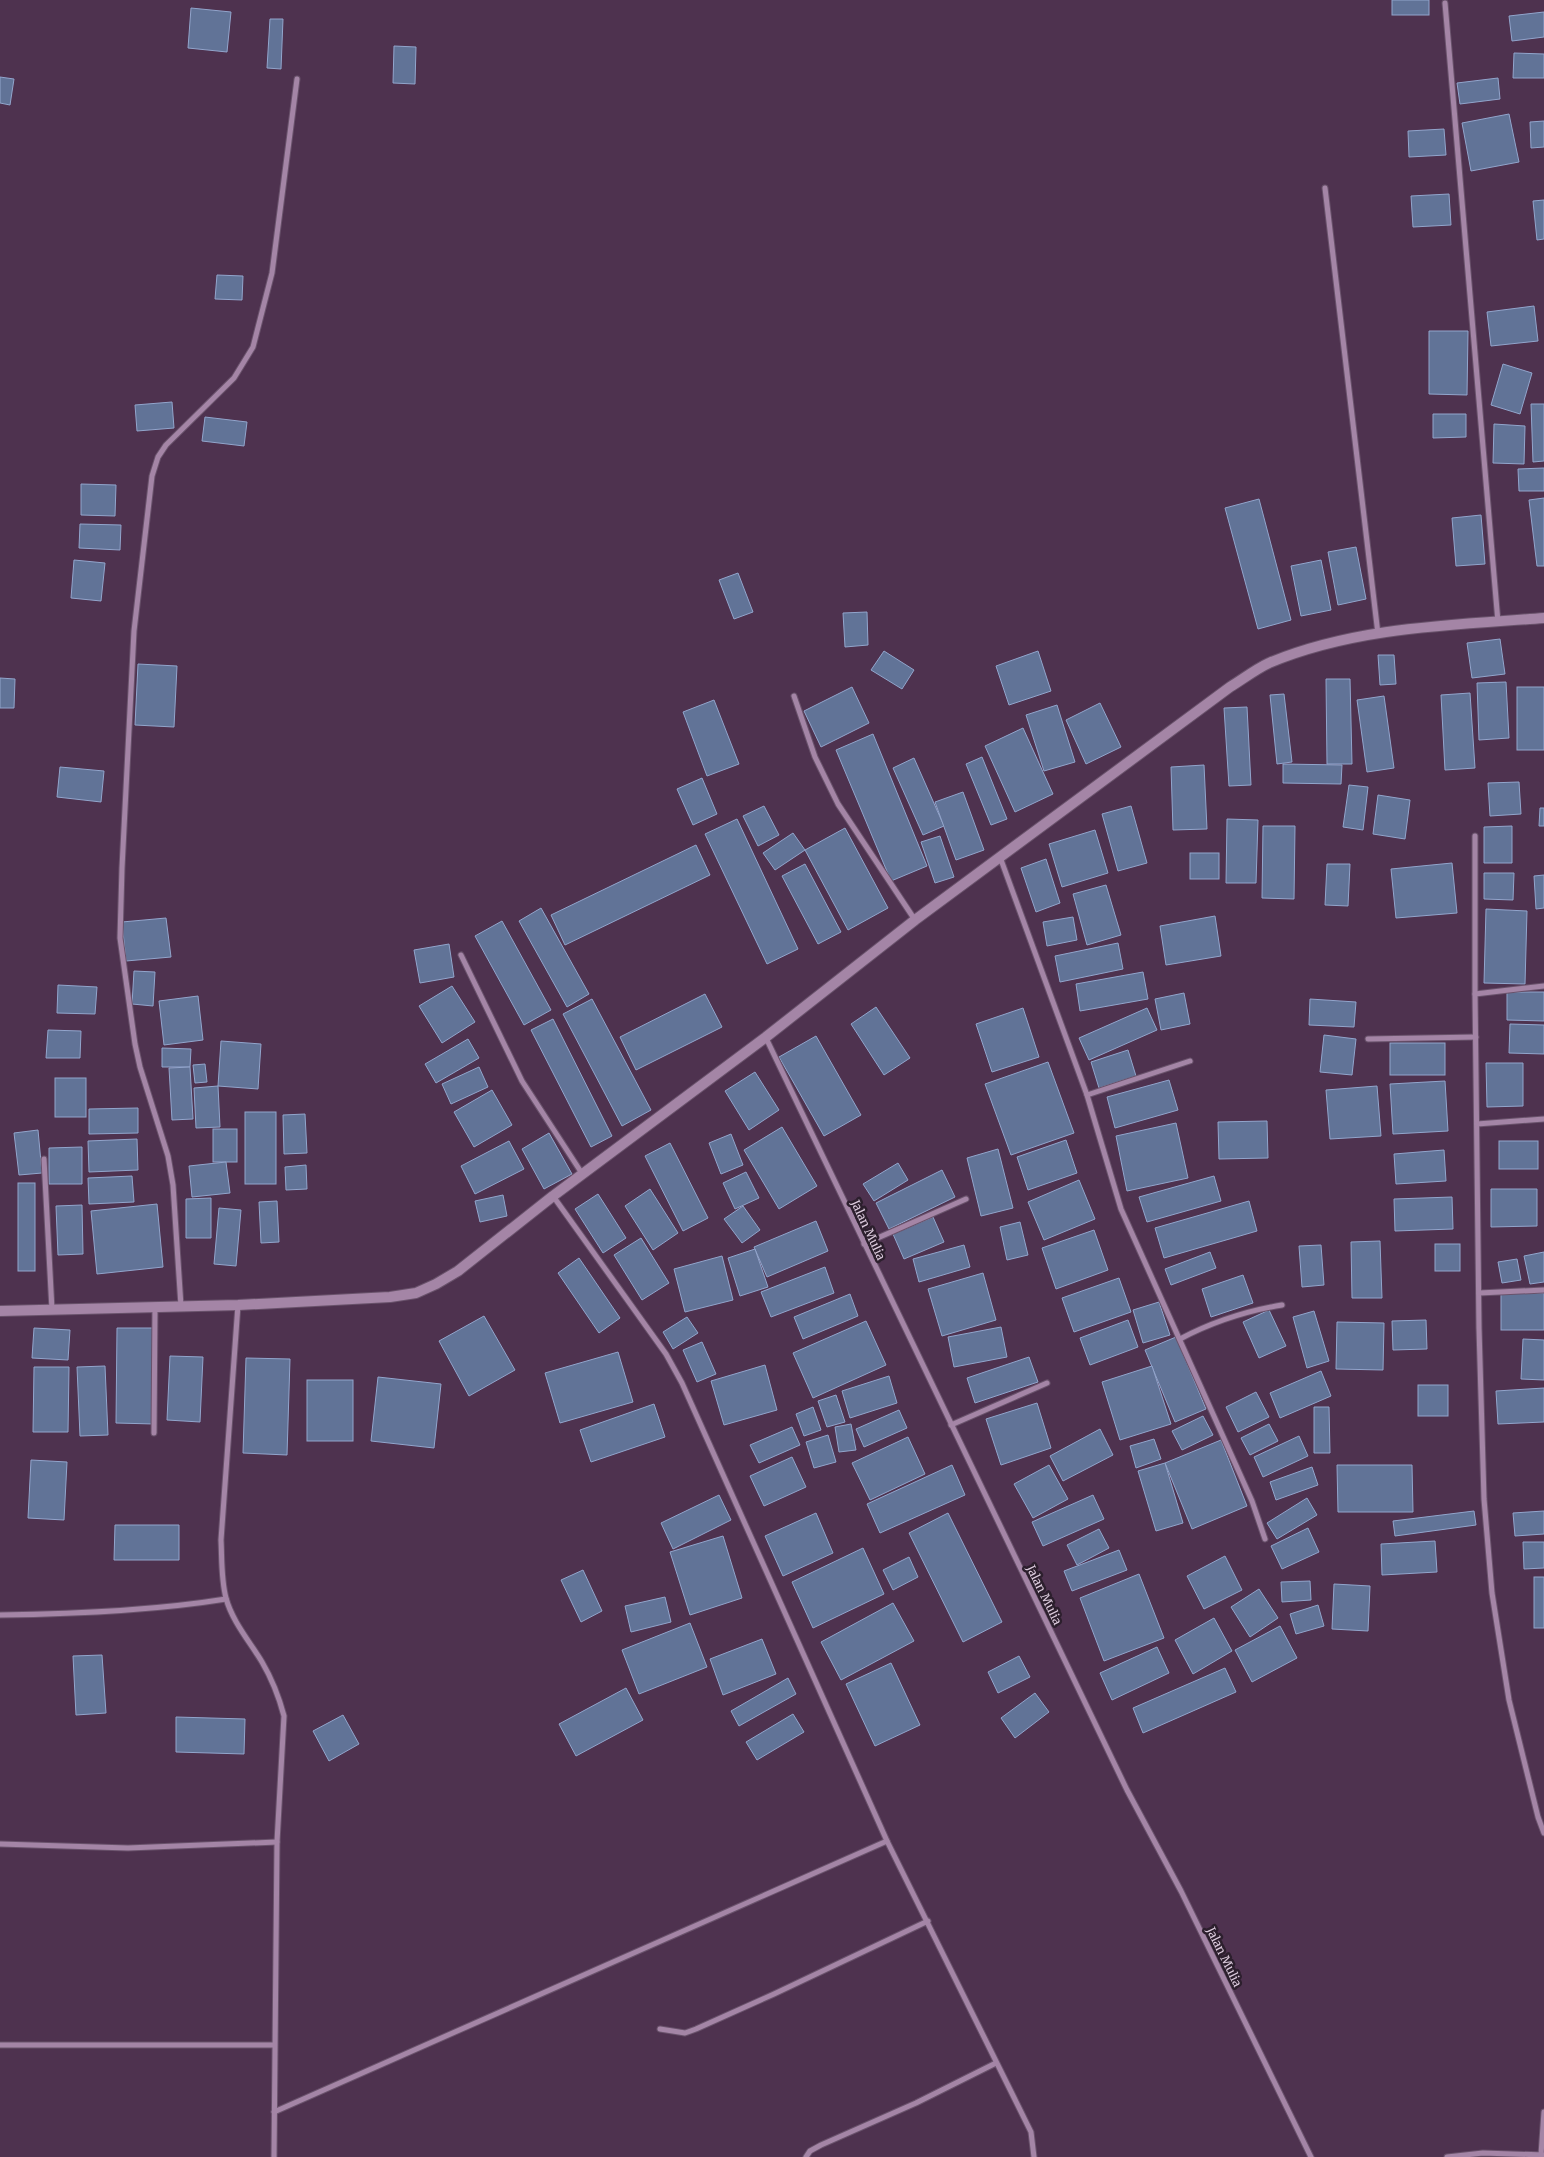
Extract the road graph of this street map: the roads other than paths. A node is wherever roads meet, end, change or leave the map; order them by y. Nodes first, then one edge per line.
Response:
1 (1445, 3) dead end
2 (297, 79) dead end
3 (1325, 188) dead end
4 (1544, 618) edge
5 (1498, 622) junction
6 (1378, 635) junction
7 (794, 696) dead end
8 (1475, 836) dead end
9 (1000, 856) junction
10 (915, 920) junction
11 (461, 955) dead end
12 (1544, 986) edge
13 (1475, 994) junction
14 (766, 1037) junction
15 (1476, 1037) junction
16 (1368, 1039) dead end
17 (1190, 1061) dead end
18 (1088, 1095) junction
19 (1544, 1119) edge
20 (1477, 1124) junction
21 (44, 1160) dead end
22 (583, 1176) junction
23 (553, 1196) junction
24 (966, 1199) dead end
25 (864, 1244) junction
26 (1544, 1290) edge
27 (1479, 1293) junction
28 (238, 1305) junction
29 (1282, 1305) dead end
30 (156, 1307) junction
31 (181, 1307) junction
32 (52, 1310) junction
33 (0, 1311) edge
34 (1180, 1339) junction
35 (1047, 1383) dead end
36 (951, 1425) junction
37 (154, 1433) dead end
38 (1265, 1539) dead end
39 (226, 1599) junction
40 (0, 1616) edge
41 (1544, 1833) edge
42 (887, 1841) junction
43 (277, 1842) junction
44 (0, 1844) edge
45 (928, 1921) junction
46 (660, 2030) dead end
47 (0, 2045) edge
48 (274, 2045) junction
49 (996, 2063) junction
50 (274, 2112) junction
51 (1544, 2112) edge
52 (1543, 2155) edge
53 (274, 2157) edge
54 (806, 2157) edge
55 (1034, 2157) edge
56 (1311, 2157) edge
57 (1447, 2157) edge

1 - 5 street
2 - 31 street
3 - 6 street
4 - 5 main road
5 - 6 main road
6 - 9 main road
7 - 10 street
8 - 13 street
9 - 10 main road
9 - 18 street
10 - 14 main road
11 - 22 street
12 - 13 street
13 - 15 street
14 - 22 main road
14 - 25 street, Jalan Mulia
15 - 16 street
15 - 20 street
17 - 18 street
18 - 34 street
19 - 20 street
20 - 27 street
21 - 32 street
22 - 23 main road
23 - 28 main road
23 - 42 street
24 - 25 street
25 - 36 street, Jalan Mulia
26 - 27 street
27 - 41 street
28 - 31 main road
28 - 39 street
29 - 34 street
30 - 31 main road
30 - 32 main road
30 - 37 street
32 - 33 main road
34 - 38 street
35 - 36 street
36 - 56 street, Jalan Mulia
39 - 40 street
39 - 43 street
42 - 45 street
42 - 50 street
43 - 44 street
43 - 48 street
45 - 46 street
45 - 49 street
47 - 48 street
48 - 50 street
49 - 54 street
49 - 55 street
50 - 53 street
51 - 52 street
52 - 57 street

